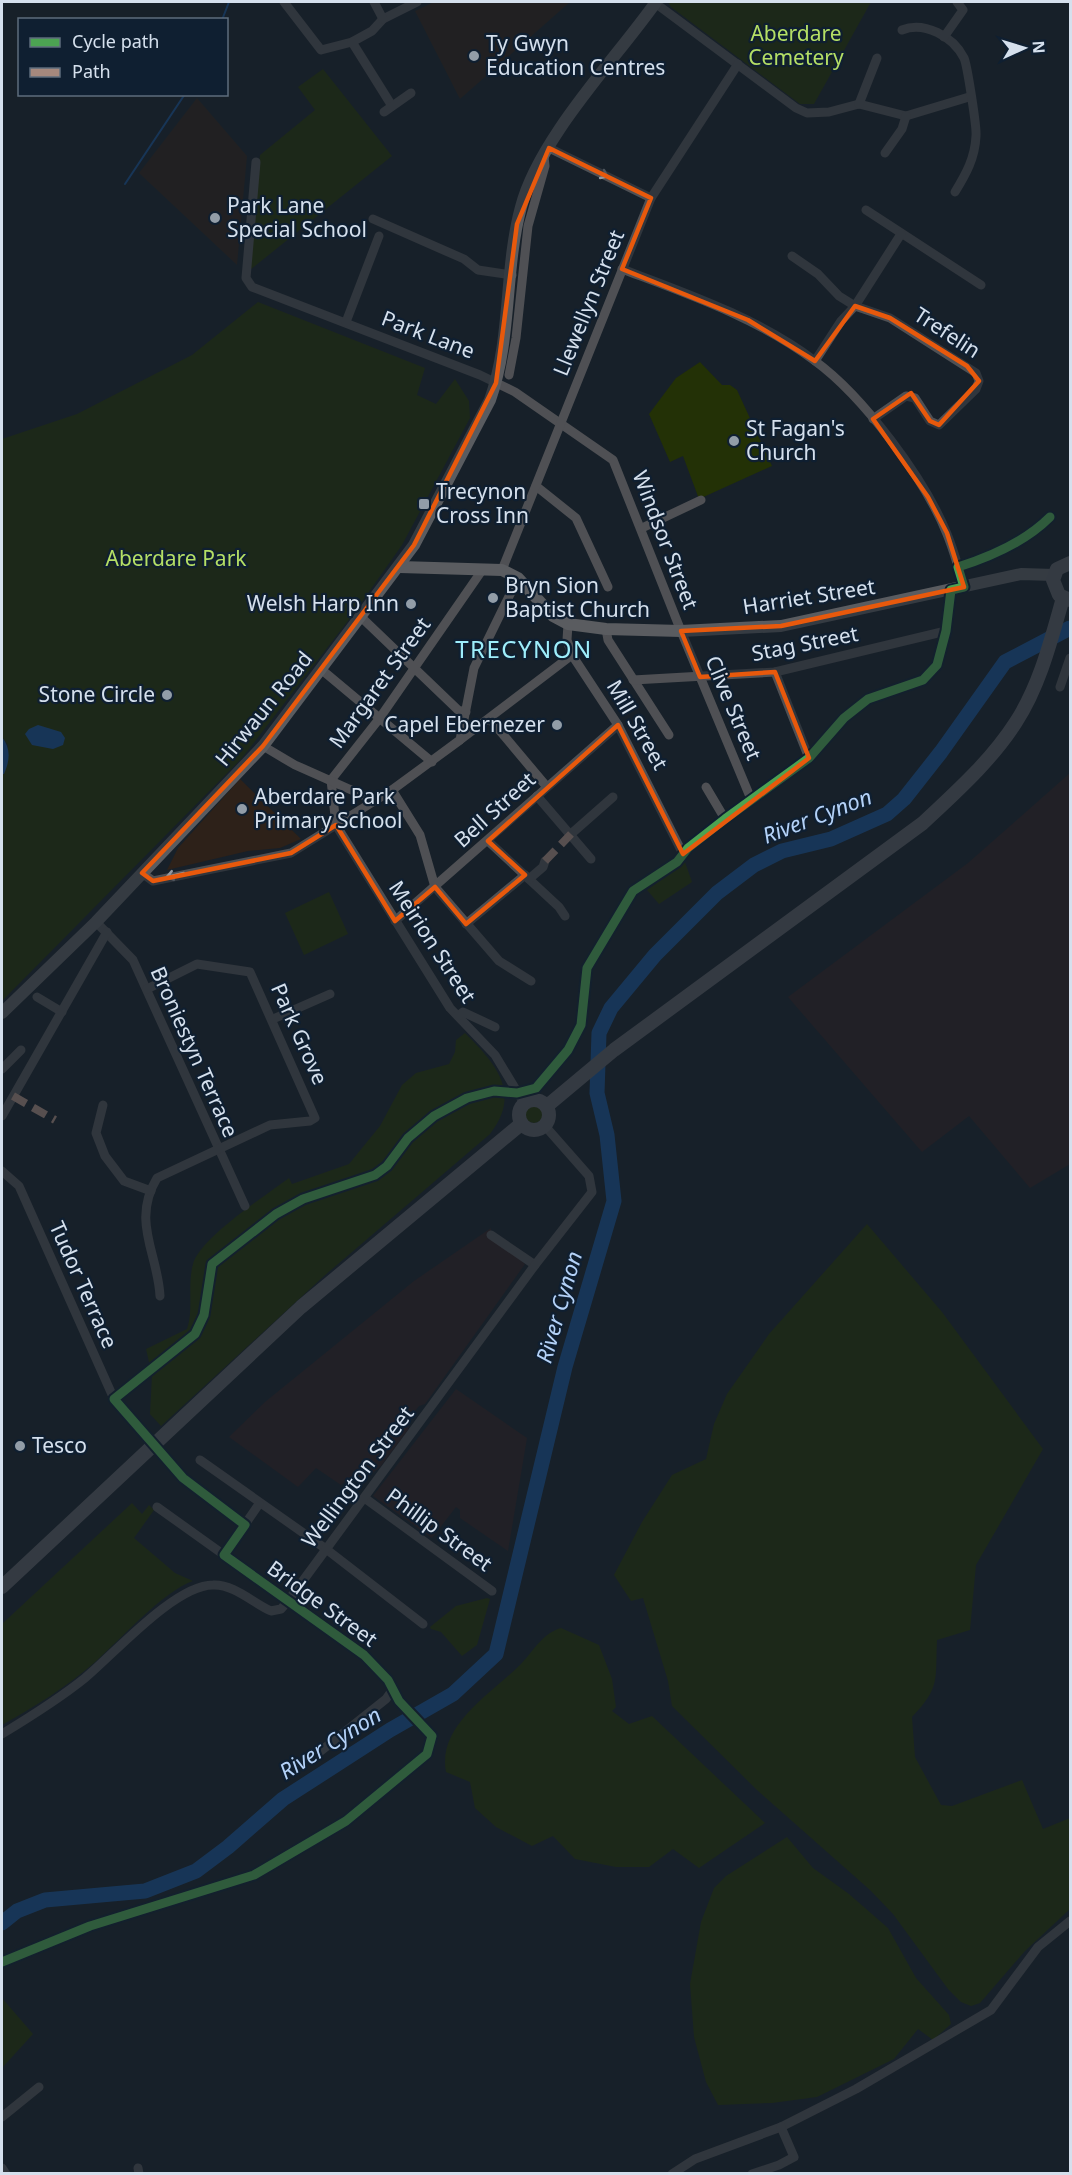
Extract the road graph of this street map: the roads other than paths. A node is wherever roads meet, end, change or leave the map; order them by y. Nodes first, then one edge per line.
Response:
1 (284, 2) edge
2 (374, 2) edge
3 (417, 2) edge
4 (656, 2) edge
5 (957, 2) edge
6 (383, 19) junction
7 (902, 30) dead end
8 (944, 37) junction
9 (352, 42) junction
10 (877, 58) dead end
11 (738, 64) junction
12 (411, 93) dead end
13 (969, 97) junction
14 (859, 104) junction
15 (906, 116) junction
16 (547, 152) junction
17 (885, 153) dead end
18 (256, 162) dead end
19 (955, 192) dead end
20 (651, 198) junction
21 (866, 210) dead end
22 (373, 219) dead end
23 (901, 234) junction
24 (380, 236) dead end
25 (792, 256) dead end
26 (622, 269) junction
27 (512, 275) junction
28 (981, 285) dead end
29 (855, 306) junction
30 (346, 322) junction
31 (508, 347) junction
32 (815, 361) junction
33 (509, 375) dead end
34 (496, 383) junction
35 (873, 419) junction
36 (561, 423) junction
37 (536, 486) junction
38 (700, 500) dead end
39 (642, 528) junction
40 (1071, 562) edge
41 (400, 567) junction
42 (483, 569) junction
43 (502, 570) junction
44 (1054, 575) junction
45 (518, 578) junction
46 (608, 587) dead end
47 (964, 587) junction
48 (1067, 599) edge
49 (361, 616) junction
50 (568, 624) junction
51 (606, 629) junction
52 (681, 631) junction
53 (946, 631) dead end
54 (572, 655) junction
55 (1071, 658) edge
56 (414, 667) junction
57 (322, 670) junction
58 (775, 672) junction
59 (700, 677) junction
60 (633, 680) junction
61 (1060, 687) dead end
62 (466, 712) junction
63 (379, 719) junction
64 (490, 719) junction
65 (618, 725) junction
66 (669, 735) dead end
67 (460, 740) junction
68 (263, 746) junction
69 (432, 762) junction
70 (332, 782) junction
71 (547, 787) junction
72 (706, 787) dead end
73 (392, 790) junction
74 (537, 796) junction
75 (613, 797) dead end
76 (751, 799) junction
77 (372, 802) junction
78 (725, 819) junction
79 (336, 825) junction
80 (571, 834) junction
81 (488, 841) junction
82 (591, 860) dead end
83 (545, 861) dead end
84 (142, 873) junction
85 (527, 877) junction
86 (435, 887) junction
87 (565, 916) dead end
88 (96, 921) junction
89 (395, 921) junction
90 (466, 924) junction
91 (107, 932) junction
92 (531, 981) dead end
93 (147, 989) junction
94 (330, 994) dead end
95 (37, 997) dead end
96 (62, 1012) junction
97 (2, 1013) edge
98 (458, 1016) junction
99 (273, 1019) junction
100 (495, 1027) dead end
101 (21, 1050) dead end
102 (2, 1069) edge
103 (2, 1096) edge
104 (524, 1103) junction
105 (9, 1104) junction
106 (103, 1105) dead end
107 (547, 1106) junction
108 (2, 1116) edge
109 (521, 1124) junction
110 (545, 1126) junction
111 (218, 1148) junction
112 (2, 1171) edge
113 (151, 1191) junction
114 (245, 1206) dead end
115 (491, 1235) dead end
116 (535, 1266) junction
117 (160, 1296) dead end
118 (114, 1399) dead end
119 (200, 1460) dead end
120 (366, 1499) junction
121 (259, 1504) junction
122 (157, 1506) dead end
123 (326, 1549) junction
124 (224, 1555) junction
125 (2, 1587) edge
126 (492, 1591) dead end
127 (288, 1601) junction
128 (423, 1624) dead end
129 (2, 1734) edge
130 (317, 1754) dead end
131 (1071, 1921) edge
132 (39, 2087) dead end
133 (2, 2117) edge
134 (781, 2127) junction
135 (2, 2168) edge
136 (6, 2174) edge
137 (672, 2174) edge
138 (752, 2174) edge

1 - 9 street
2 - 6 street
3 - 6 street
4 - 11 street
4 - 16 main road, Hirwaun Road
5 - 8 street
6 - 9 street
7 - 8 street
8 - 13 street
9 - 12 street
10 - 14 street
11 - 14 street
11 - 20 street, Llewellyn Street
13 - 15 street
13 - 19 street
14 - 15 street
15 - 17 street
16 -> 20 street
16 - 27 main road, Hirwaun Road
16 - 31 street
18 - 30 street, Park Lane
20 - 26 street, Llewellyn Street
21 - 23 street
22 - 27 street
23 - 28 street
23 - 29 street
24 - 30 street
25 - 29 street, Trefelin
26 - 32 street
26 - 36 street, Llewellyn Street
27 - 31 main road, Hirwaun Road
29 - 32 street
29 - 35 street, Trefelin
30 - 34 street, Park Lane
31 - 33 street
31 - 34 main road, Hirwaun Road
32 - 35 street
34 - 36 street, Windsor Street
34 - 41 main road, Hirwaun Road
35 - 47 street
36 - 37 street, Llewellyn Street
36 - 39 street, Windsor Street
37 - 43 street, Llewellyn Street
37 - 46 street
38 - 39 street
39 - 52 street, Windsor Street
40 - 44 main road
41 - 42 main road
41 - 49 main road, Hirwaun Road
42 - 43 main road
42 - 56 street, Margaret Street
43 - 45 main road
44 - 47 main road, Harriet Street
44 - 48 main road
45 - 50 main road
45 - 62 street
47 - 52 main road, Harriet Street
48 - 107 main road
49 - 56 street
49 - 57 main road, Hirwaun Road
50 - 51 main road, Harriet Street
50 - 54 street, Mill Street
51 - 52 main road, Harriet Street
51 - 60 street
52 - 59 street, Clive Street
53 - 58 street, Stag Street
54 - 64 street
54 - 65 street, Mill Street
55 - 61 street
56 - 62 street
56 - 63 street, Margaret Street
57 - 63 street
57 - 68 main road, Hirwaun Road
58 - 59 street, Stag Street
58 - 76 street
59 - 60 street, Stag Street
59 - 76 street, Clive Street
60 - 66 street
62 - 67 street
63 - 69 street
63 - 70 street, Margaret Street
64 - 67 street
64 - 71 street
65 - 71 street, Bell Street
65 - 78 street, Mill Street
67 - 69 street
68 - 70 street
68 - 84 main road, Hirwaun Road
69 - 73 street
70 - 77 street
70 - 79 street
71 - 74 street, Bell Street
72 - 78 street
73 - 77 street
73 - 86 street
74 - 80 street
74 - 81 street, Bell Street
75 - 80 street
76 - 78 street
77 - 79 street
79 -> 84 street
79 - 89 street, Meirion Street
80 - 82 street
81 - 85 street
81 - 86 street, Bell Street
83 - 85 street
84 - 88 main road, Hirwaun Road
85 - 87 street
85 - 90 street
86 - 89 street, Bell Street
86 - 90 street
88 - 91 street, Broniestyn Terrace
88 - 97 main road, Hirwaun Road
89 - 98 street, Meirion Street
90 - 92 street
91 - 93 street, Broniestyn Terrace
91 - 96 street
93 - 99 street, Park Grove
93 - 111 street, Broniestyn Terrace
94 - 99 street
95 - 96 street
96 - 105 street
98 - 100 street
98 - 104 street, Meirion Street
99 - 111 street, Park Grove
101 - 102 street
103 - 105 street
104 - 107 main road
104 - 109 main road
105 - 108 street
106 - 113 street
107 - 110 main road
109 - 110 main road
109 - 125 main road
110 - 116 street, Wellington Street
111 - 113 street
111 - 114 street, Broniestyn Terrace
112 - 118 street, Tudor Terrace
113 - 117 street
115 - 116 street
116 - 120 street, Wellington Street
119 - 121 street
120 - 123 street, Wellington Street
120 - 126 street, Phillip Street
121 - 123 street
121 - 124 street
122 - 124 street, Bridge Street
123 - 127 street, Wellington Street
123 - 128 street
124 - 127 street, Bridge Street
127 - 129 street
127 - 130 street, Bridge Street
131 - 134 street
132 - 133 street
134 - 137 street
134 - 138 street
135 - 136 street

